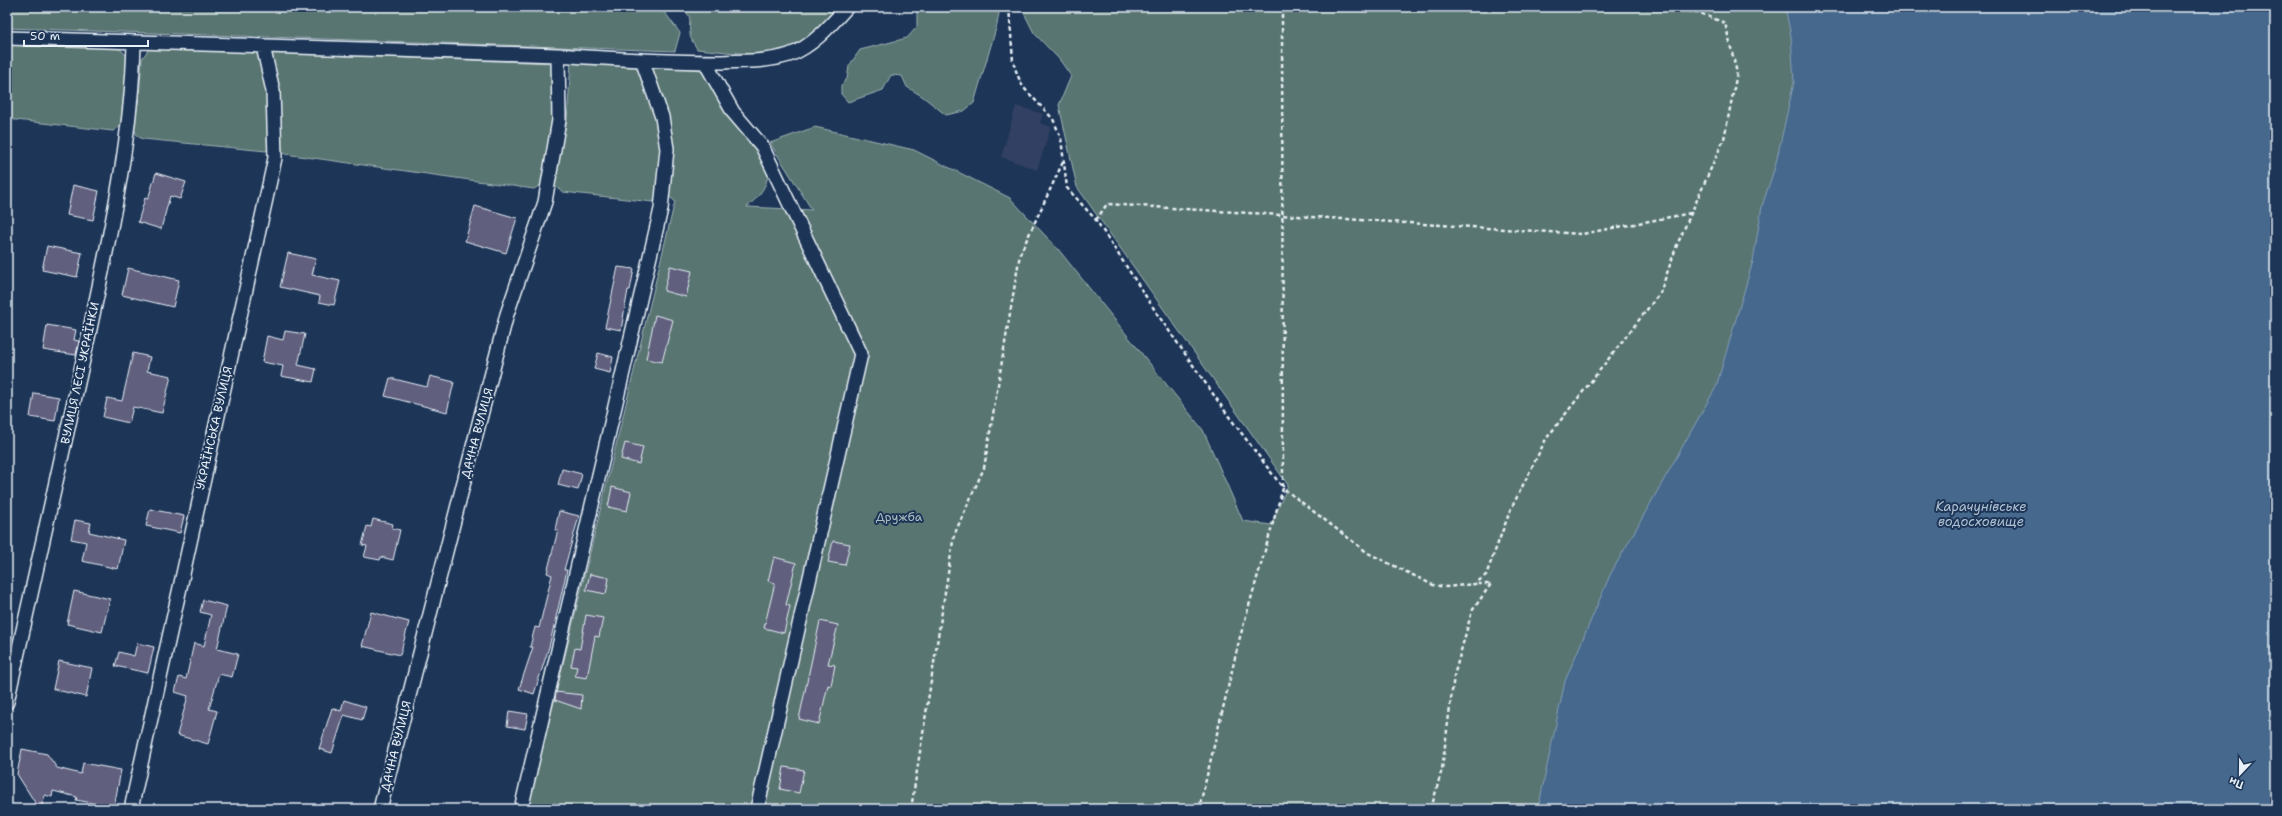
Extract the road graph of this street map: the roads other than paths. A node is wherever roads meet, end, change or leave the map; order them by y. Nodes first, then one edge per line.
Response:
1 (847, 7) edge
2 (7, 38) edge
3 (134, 42) junction
4 (263, 46) junction
5 (558, 55) junction
6 (642, 60) junction
7 (706, 62) junction
8 (7, 702) edge
9 (131, 809) edge
10 (380, 809) edge
11 (521, 809) edge
12 (757, 809) edge

1 - 7 street
2 - 3 street
3 - 4 street
3 - 8 street, ВУЛИЦЯ ЛЕСІ УКРАЇНКИ
4 - 5 street
4 - 9 street, УКРАЇНСЬКА ВУЛИЦЯ
5 - 6 street
5 - 10 street, ДАЧНА ВУЛИЦЯ
6 - 7 street
6 - 11 street
7 - 12 street

